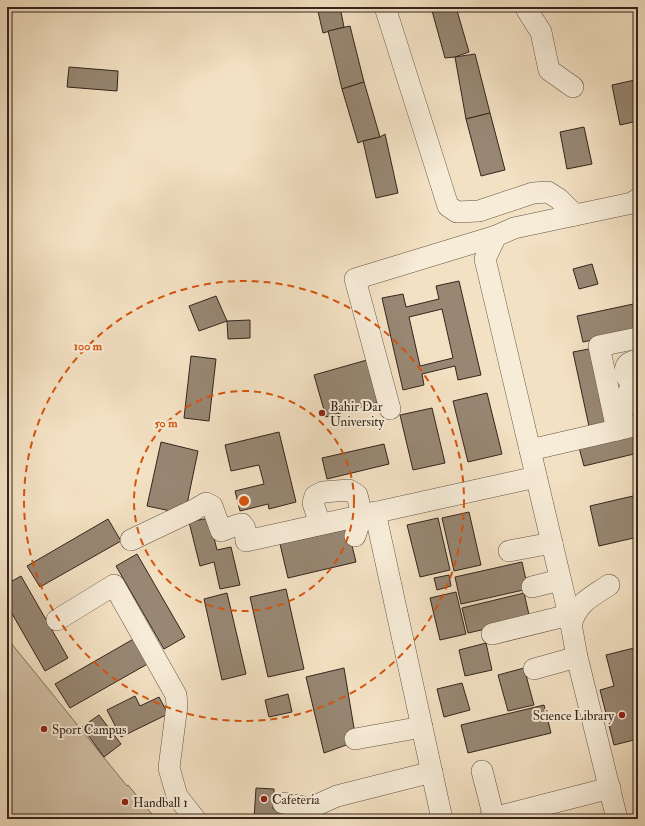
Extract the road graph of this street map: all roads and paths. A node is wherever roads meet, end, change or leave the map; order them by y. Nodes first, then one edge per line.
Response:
1 (385, 7) edge
2 (527, 7) edge
3 (573, 87) dead end
4 (638, 199) edge
5 (575, 215) junction
6 (496, 236) junction
7 (638, 338) edge
8 (628, 376) edge
9 (390, 409) dead end
10 (638, 425) edge
11 (617, 430) junction
12 (530, 450) junction
13 (536, 477) junction
14 (368, 514) junction
15 (320, 524) junction
16 (355, 536) dead end
17 (131, 540) dead end
18 (552, 543) junction
19 (509, 551) dead end
20 (560, 580) junction
21 (609, 585) dead end
22 (532, 587) dead end
23 (570, 619) junction
24 (57, 620) dead end
25 (492, 634) dead end
26 (577, 657) junction
27 (534, 669) dead end
28 (422, 727) junction
29 (355, 739) dead end
30 (482, 771) dead end
31 (432, 772) junction
32 (610, 788) junction
33 (283, 803) dead end
34 (307, 813) edge
35 (492, 818) edge
36 (195, 819) edge
37 (442, 819) edge
38 (617, 819) edge

1 - 5 lane
2 - 3 lane
4 - 5 lane
5 - 6 lane
6 - 9 lane
6 - 12 lane
7 - 8 lane
8 - 11 lane
10 - 11 lane
11 - 12 lane
12 - 13 lane
13 - 14 lane
13 - 18 lane
14 - 15 lane
14 - 15 lane
14 - 16 lane
14 - 28 lane
15 - 17 lane
18 - 19 lane
18 - 20 lane
20 - 22 lane
20 - 23 lane
21 - 23 lane
23 - 25 lane
23 - 26 lane
24 - 36 lane
26 - 27 lane
26 - 32 lane
28 - 29 lane
28 - 31 lane
30 - 35 lane
31 - 34 lane
31 - 37 lane
32 - 35 lane
32 - 38 lane
33 - 34 lane

